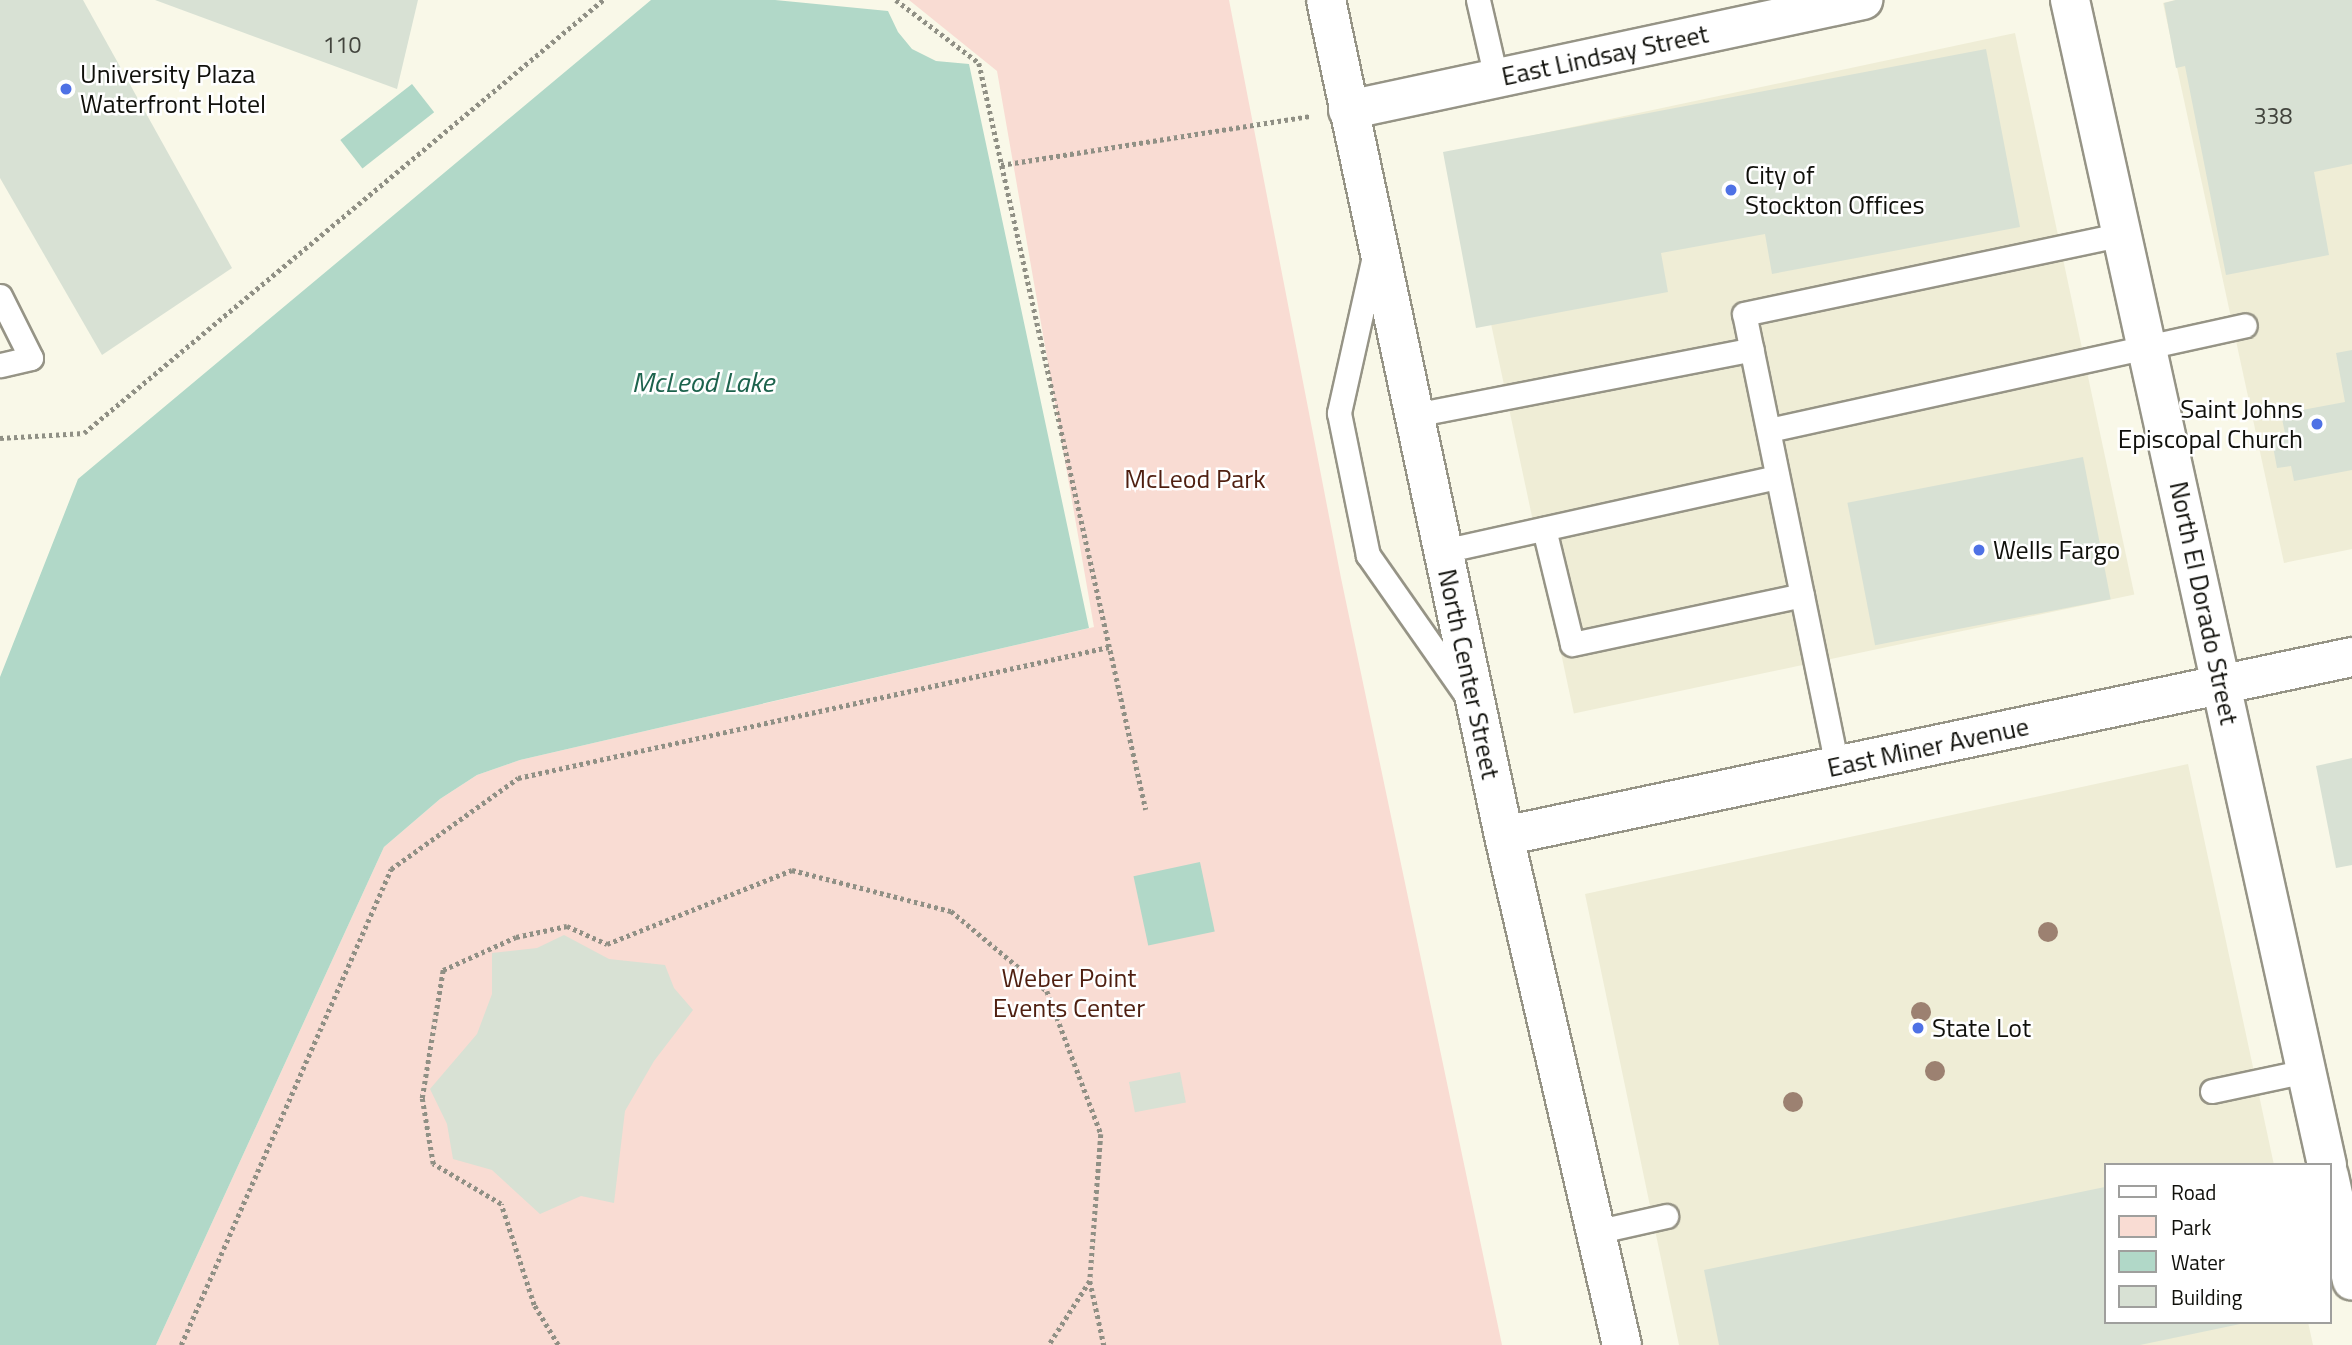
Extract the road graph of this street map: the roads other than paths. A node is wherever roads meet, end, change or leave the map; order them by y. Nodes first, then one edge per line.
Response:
1 (1325, 0) edge
2 (1478, 0) edge
3 (1863, 0) edge
4 (2070, 0) edge
5 (1496, 78) junction
6 (1348, 110) junction
7 (2122, 234) junction
8 (1377, 243) junction
9 (0, 296) edge
10 (2245, 325) dead end
11 (1752, 349) junction
12 (2148, 349) junction
13 (0, 365) edge
14 (1414, 415) junction
15 (1769, 430) junction
16 (1777, 477) junction
17 (1544, 529) junction
18 (1443, 551) junction
19 (1802, 595) junction
20 (2352, 657) edge
21 (2222, 685) junction
22 (1478, 711) junction
23 (1837, 766) junction
24 (1504, 836) junction
25 (2306, 1071) junction
26 (2212, 1091) dead end
27 (2327, 1163) edge
28 (2331, 1185) edge
29 (1666, 1216) dead end
30 (1595, 1232) junction
31 (2352, 1281) edge
32 (1622, 1345) edge

1 - 6 main road, North Center Street
2 - 5 lane
3 - 5 main road, East Lindsay Street
4 - 7 main road, North El Dorado Street
5 - 6 main road, East Lindsay Street
6 - 8 main road, North Center Street
7 - 11 lane
7 - 12 main road, North El Dorado Street
8 - 14 main road, North Center Street
8 - 22 lane
9 - 13 lane
10 - 12 lane
11 - 14 lane
11 - 15 lane
12 - 15 lane
12 - 21 main road, North El Dorado Street
14 - 18 main road, North Center Street
15 - 16 lane
16 - 17 lane
16 - 19 lane
17 - 18 lane
17 - 19 lane
18 - 22 main road, North Center Street
19 - 23 lane
20 - 21 main road, East Miner Avenue
21 - 23 main road, East Miner Avenue
21 - 25 main road, North El Dorado Street
22 - 24 main road, North Center Street
23 - 24 main road, East Miner Avenue
24 - 30 main road, North Center Street
25 - 26 lane
25 - 27 main road, North El Dorado Street
28 - 31 main road
29 - 30 lane
30 - 32 main road, North Center Street

